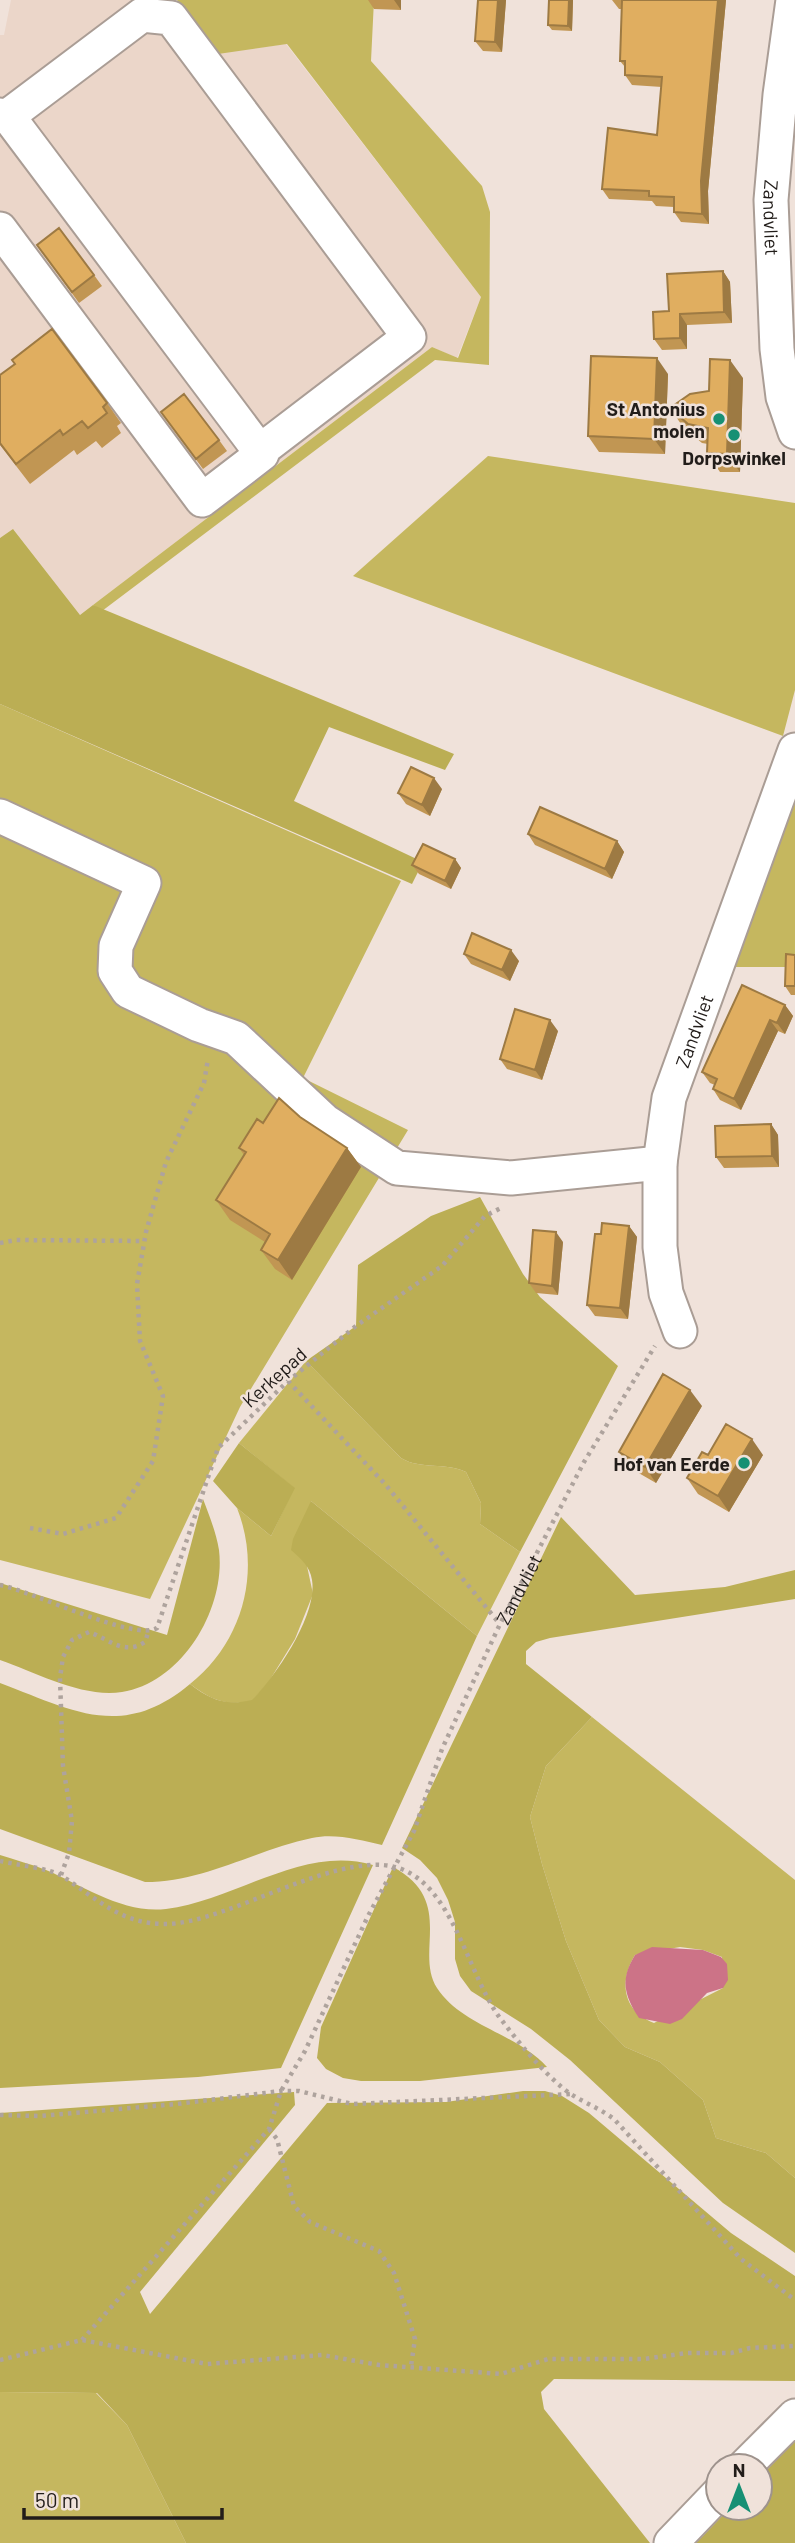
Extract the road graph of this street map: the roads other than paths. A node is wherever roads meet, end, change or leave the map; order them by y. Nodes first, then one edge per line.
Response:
1 (793, 0) edge
2 (4, 115) edge
3 (0, 229) edge
4 (795, 432) edge
5 (260, 451) junction
6 (795, 750) edge
7 (0, 816) edge
8 (660, 1163) junction
9 (671, 1332) road end
10 (795, 2416) edge
11 (759, 2452) edge
12 (704, 2509) edge
13 (671, 2543) edge

1 - 4 street, Zandvliet
2 - 5 street
2 - 5 street
3 - 5 street
6 - 8 street, Zandvliet
7 - 8 street
8 - 9 street, Zandvliet
10 - 11 street
12 - 13 street

